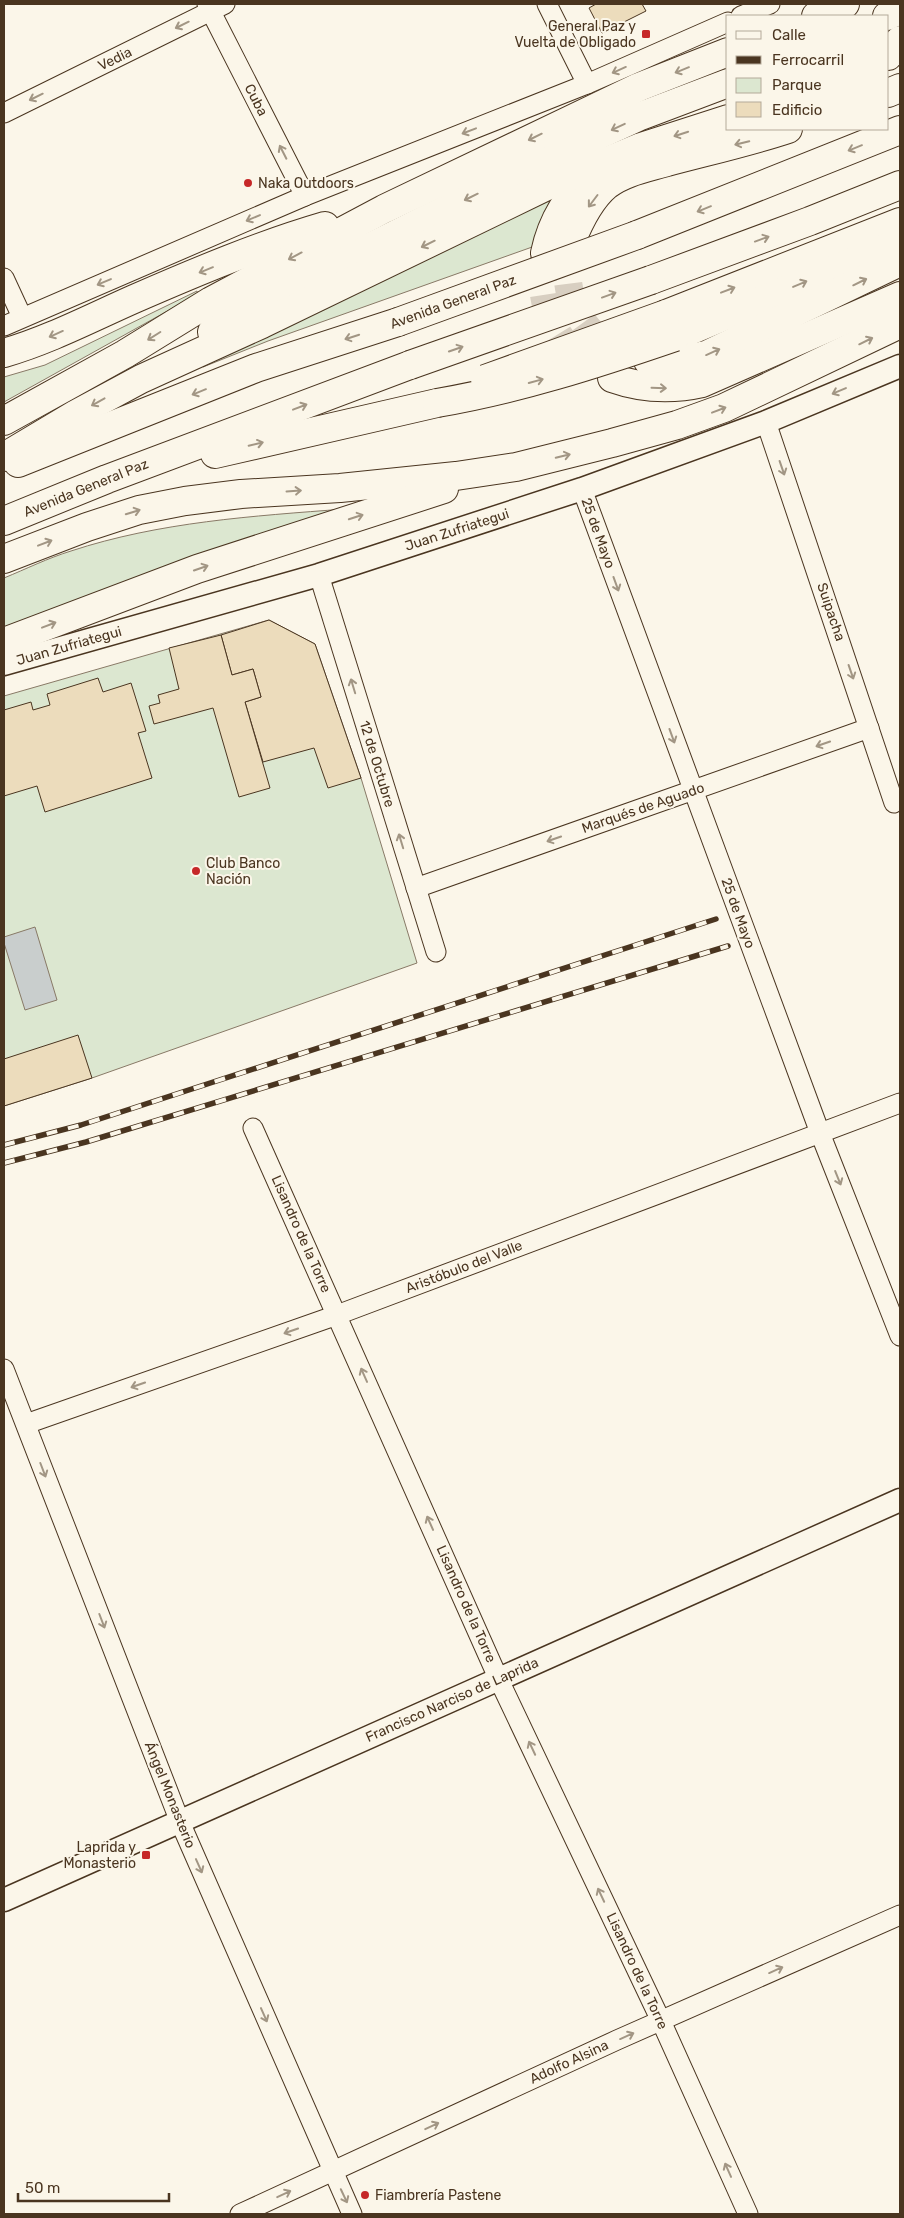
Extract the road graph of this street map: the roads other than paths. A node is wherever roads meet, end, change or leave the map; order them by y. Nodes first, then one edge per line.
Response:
1 (547, 4) edge
2 (770, 4) edge
3 (845, 4) edge
4 (214, 6) edge
5 (743, 15) edge
6 (818, 15) edge
7 (726, 23) edge
8 (900, 40) edge
9 (726, 53) edge
10 (889, 55) edge
11 (587, 84) junction
12 (726, 84) edge
13 (4, 113) edge
14 (726, 120) edge
15 (785, 130) edge
16 (900, 130) edge
17 (615, 157) junction
18 (900, 185) edge
19 (305, 196) junction
20 (384, 209) junction
21 (900, 222) edge
22 (571, 242) tunnel mouth
23 (900, 242) edge
24 (545, 253) tunnel mouth
25 (900, 262) edge
26 (4, 278) edge
27 (900, 296) edge
28 (22, 317) junction
29 (900, 324) edge
30 (4, 326) edge
31 (670, 326) junction
32 (4, 353) edge
33 (648, 361) dead end
34 (900, 366) edge
35 (612, 378) tunnel mouth
36 (141, 379) junction
37 (4, 420) edge
38 (766, 422) junction
39 (4, 458) edge
40 (516, 467) junction
41 (4, 469) edge
42 (107, 479) junction
43 (582, 489) junction
44 (4, 521) edge
45 (4, 559) edge
46 (319, 575) junction
47 (4, 642) edge
48 (4, 664) edge
49 (869, 728) junction
50 (692, 790) junction
51 (894, 803) dead end
52 (416, 888) junction
53 (436, 952) dead end
54 (900, 1103) edge
55 (253, 1128) dead end
56 (820, 1133) junction
57 (337, 1315) junction
58 (900, 1336) edge
59 (4, 1369) edge
60 (26, 1424) junction
61 (900, 1500) edge
62 (500, 1680) junction
63 (180, 1822) junction
64 (4, 1900) edge
65 (900, 1915) edge
66 (660, 2021) junction
67 (333, 2172) junction
68 (240, 2214) edge
69 (352, 2214) edge
70 (748, 2214) edge

1 - 11 street
2 - 5 street
3 - 6 highway
4 -> 13 street, Vedia
19 -> 4 street, Cuba
7 -> 11 street
8 - 10 highway
9 -> 20 highway
11 -> 19 street
12 -> 36 highway
14 -> 17 highway
15 -> 22 highway
16 -> 41 highway, Avenida General Paz, bridge
17 - 24 highway
17 -> 36 highway
42 -> 18 highway, Avenida General Paz, bridge
19 -> 28 street
20 -> 32 highway
20 -> 37 highway
31 -> 21 highway
31 -> 23 highway
33 -> 25 highway
26 - 28 street
35 -> 27 highway
28 - 30 street
40 -> 29 highway
42 -> 31 highway, bridge
34 -> 38 street, Juan Zufriategui
36 -> 39 highway
38 - 43 street, Juan Zufriategui
38 -> 49 street, Suipacha
45 -> 40 highway
47 -> 40 highway
42 - 44 highway, Avenida General Paz
43 - 46 street, Juan Zufriategui
43 -> 50 street, 25 de Mayo
46 - 48 street, Juan Zufriategui
52 -> 46 street, 12 de Octubre
49 -> 50 street, Marqués de Aguado
49 - 51 street, Suipacha
50 -> 52 street, Marqués de Aguado
50 - 56 street, 25 de Mayo
52 - 53 street, 12 de Octubre
54 - 56 street, Aristóbulo del Valle
55 - 57 street, Lisandro de la Torre
56 - 57 street, Aristóbulo del Valle
56 -> 58 street, 25 de Mayo
57 -> 60 street, Aristóbulo del Valle
62 -> 57 street, Lisandro de la Torre
59 - 60 street, Ángel Monasterio
60 -> 63 street, Ángel Monasterio
61 - 62 street, Francisco Narciso de Laprida
62 - 63 street, Francisco Narciso de Laprida
66 -> 62 street, Lisandro de la Torre
63 - 64 street, Francisco Narciso de Laprida
63 -> 67 street, Ángel Monasterio
66 -> 65 street, Adolfo Alsina
67 -> 66 street, Adolfo Alsina
70 -> 66 street, Lisandro de la Torre
68 -> 67 street, Adolfo Alsina
67 -> 69 street, Ángel Monasterio

